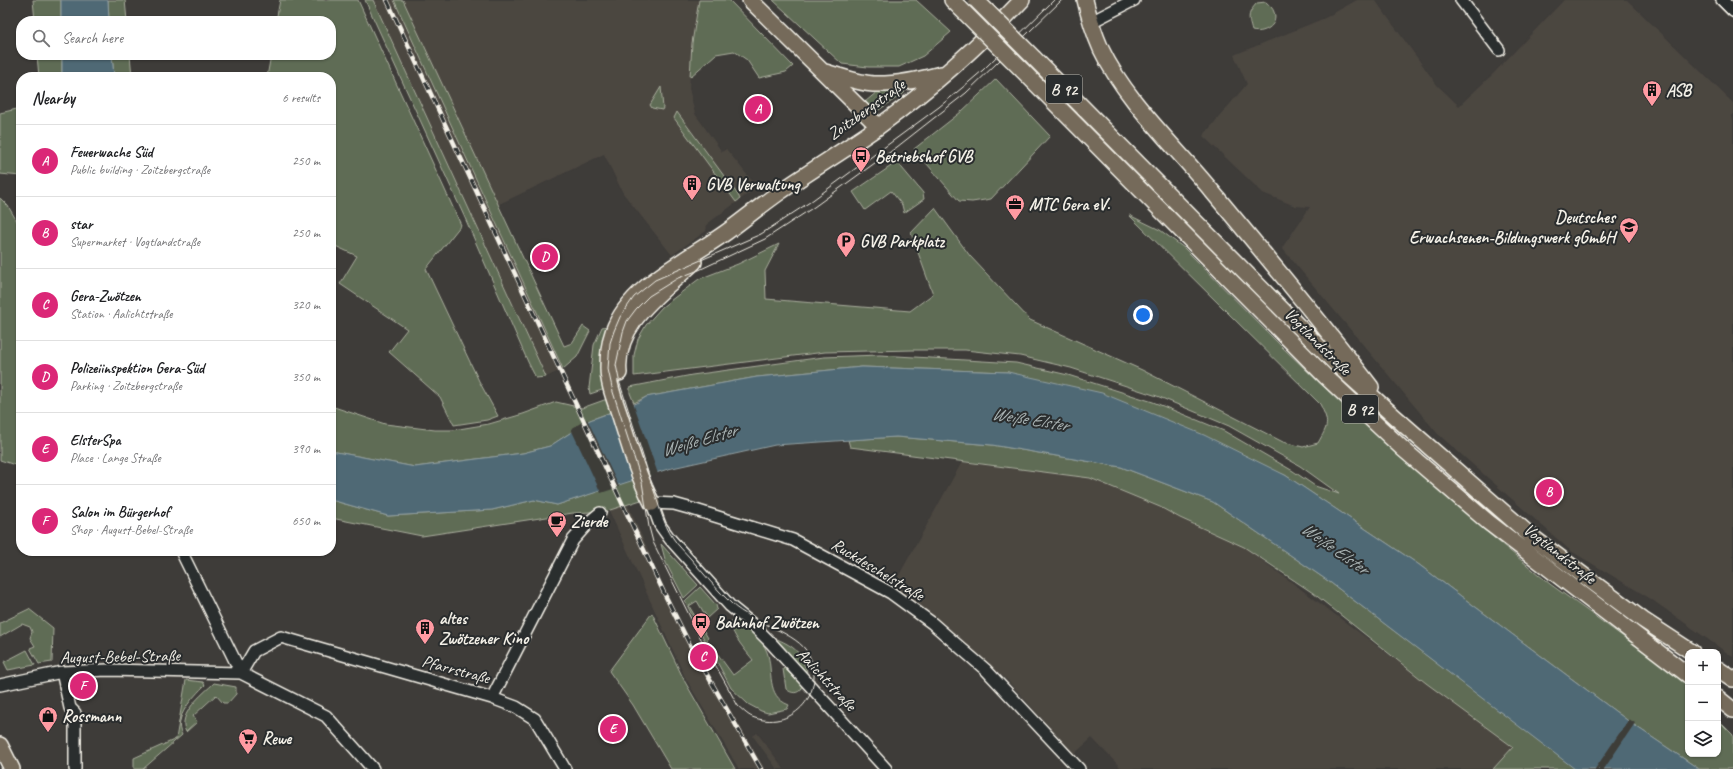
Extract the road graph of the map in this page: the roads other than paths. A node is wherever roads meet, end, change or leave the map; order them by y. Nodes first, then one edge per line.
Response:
1 (750, 0) edge
2 (976, 0) edge
3 (1022, 0) edge
4 (1085, 0) edge
5 (1134, 0) edge
6 (1461, 0) edge
7 (1722, 0) edge
8 (957, 5) edge
9 (1733, 11) edge
10 (1091, 22) junction
11 (1499, 50) dead end
12 (824, 71) junction
13 (947, 72) junction
14 (878, 126) junction
15 (721, 236) junction
16 (617, 391) junction
17 (1395, 417) junction
18 (652, 503) junction
19 (600, 513) dead end
20 (184, 556) edge
21 (1687, 649) edge
22 (1721, 671) edge
23 (62, 672) junction
24 (241, 673) junction
25 (1685, 673) edge
26 (1733, 679) edge
27 (0, 685) edge
28 (492, 698) junction
29 (1721, 700) edge
30 (1733, 710) edge
31 (2, 749) edge
32 (1075, 768) edge
33 (12, 769) edge
34 (75, 769) edge
35 (373, 769) edge
36 (565, 769) edge
37 (886, 769) edge

1 - 12 main road
2 - 17 main road, Vogtlandstraße / B 92, bridge
3 - 13 main road, Zoitzbergstraße
4 - 10 main road
5 - 10 street
6 - 11 street
7 - 9 street
8 - 25 main road, Vogtlandstraße / B 92, bridge
10 - 17 main road
12 - 13 main road
12 - 14 main road
13 - 14 main road, Zoitzbergstraße
14 - 15 main road, Zoitzbergstraße
15 - 16 main road, Zoitzbergstraße
15 - 16 main road, Zoitzbergstraße
16 - 18 main road
17 - 21 main road, Vogtlandstraße / B 92
18 - 32 street, Ruckdeschelstraße
18 - 37 street, Aalichtstraße
19 - 28 street, Pfarrstraße
20 - 24 street
22 - 26 main road
23 - 24 street, August-Bebel-Straße
23 - 27 street, August-Bebel-Straße
23 - 34 street
24 - 28 street, Pfarrstraße
24 - 35 street
28 - 36 street
29 - 30 main road
31 - 33 main road

